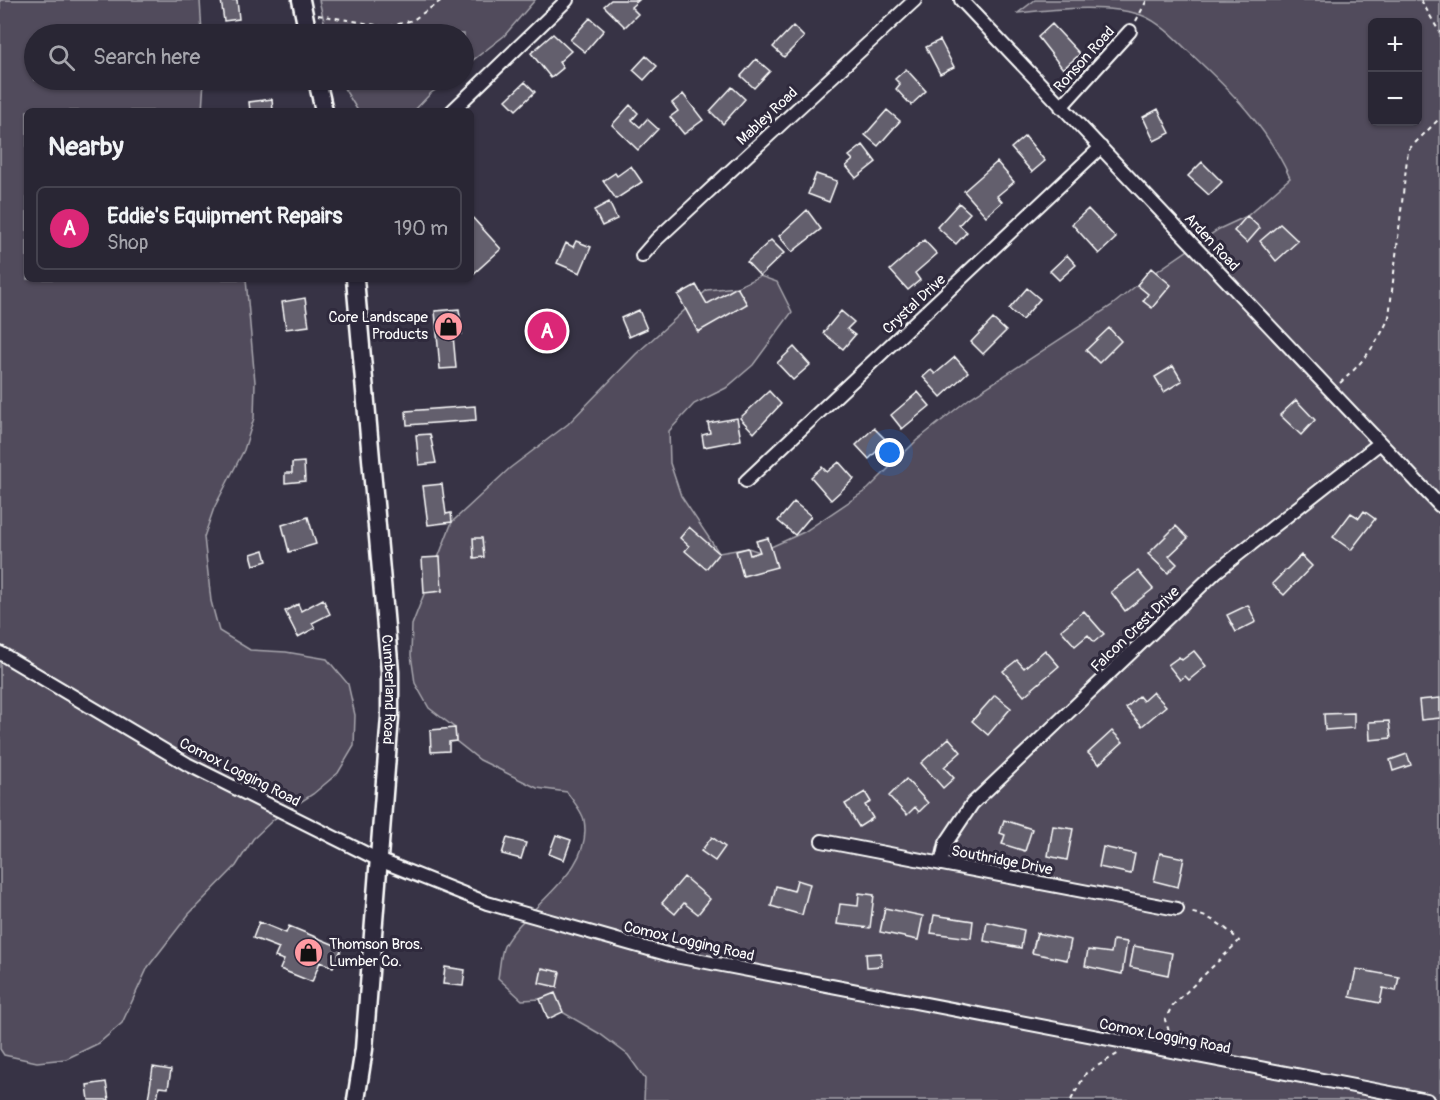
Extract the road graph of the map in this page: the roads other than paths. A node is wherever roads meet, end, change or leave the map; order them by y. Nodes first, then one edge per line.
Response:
1 (567, 0) edge
2 (915, 0) edge
3 (961, 0) edge
4 (302, 7) edge
5 (306, 24) edge
6 (1130, 31) road end
7 (320, 90) edge
8 (474, 90) edge
9 (474, 90) edge
10 (1061, 107) junction
11 (323, 108) edge
12 (455, 108) edge
13 (1101, 147) junction
14 (642, 256) dead end
15 (354, 282) edge
16 (1380, 443) junction
17 (746, 481) dead end
18 (1440, 506) edge
19 (0, 653) edge
20 (822, 841) dead end
21 (379, 860) junction
22 (941, 864) junction
23 (1177, 909) road end
24 (356, 1100) edge
25 (1427, 1100) edge

1 - 9 street
2 - 14 street, Mabley Road
3 - 10 street, Arden Road
4 - 5 street
6 - 10 street, Ronson Road
7 - 11 street
8 - 12 street
10 - 13 street, Arden Road
13 - 16 street, Arden Road
13 - 17 street, Crystal Drive
15 - 21 street, Cumberland Road
16 - 18 street, Arden Road
16 - 22 street, Falcon Crest Drive
19 - 21 street, Comox Logging Road
20 - 22 street, Southridge Drive
21 - 24 street, Cumberland Road
21 - 25 street, Comox Logging Road
22 - 23 street, Southridge Drive

